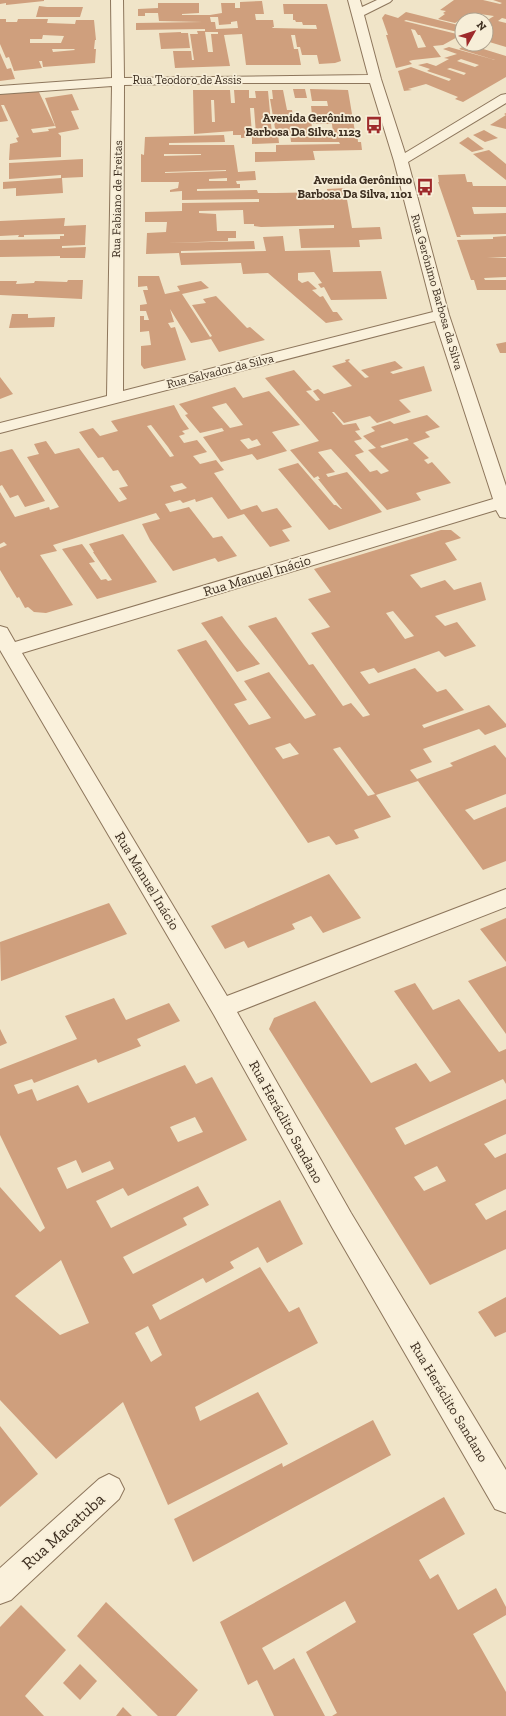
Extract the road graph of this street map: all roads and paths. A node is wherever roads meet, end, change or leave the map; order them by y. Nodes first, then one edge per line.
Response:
1 (117, 0) edge
2 (354, 0) edge
3 (386, 0) edge
4 (357, 14) junction
5 (375, 79) junction
6 (118, 81) junction
7 (0, 90) edge
8 (506, 98) edge
9 (401, 161) junction
10 (441, 315) junction
11 (115, 398) junction
12 (0, 428) edge
13 (504, 507) edge
14 (5, 641) edge
15 (506, 898) edge
16 (222, 1008) junction
17 (109, 1489) dead end
18 (506, 1498) edge
19 (0, 1589) edge

1 - 6 street, Rua Fabiano de Freitas
2 - 4 street, Rua Gerônimo Barbosa da Silva
3 - 4 street
4 - 5 street, Rua Gerônimo Barbosa da Silva
5 - 6 street, Rua Teodoro de Assis
5 - 9 street, Rua Gerônimo Barbosa da Silva
6 - 7 street, Rua Teodoro de Assis
6 - 11 street, Rua Fabiano de Freitas
8 - 9 street
9 - 10 street, Rua Gerônimo Barbosa da Silva
10 - 11 street, Rua Salvador da Silva
10 - 13 street, Rua Gerônimo Barbosa da Silva
11 - 12 street, Rua Salvador da Silva
13 - 14 street, Rua Manuel Inácio
14 - 16 street, Rua Manuel Inácio
15 - 16 street
16 - 18 street, Rua Heráclito Sandano
17 - 19 street, Rua Macatuba

